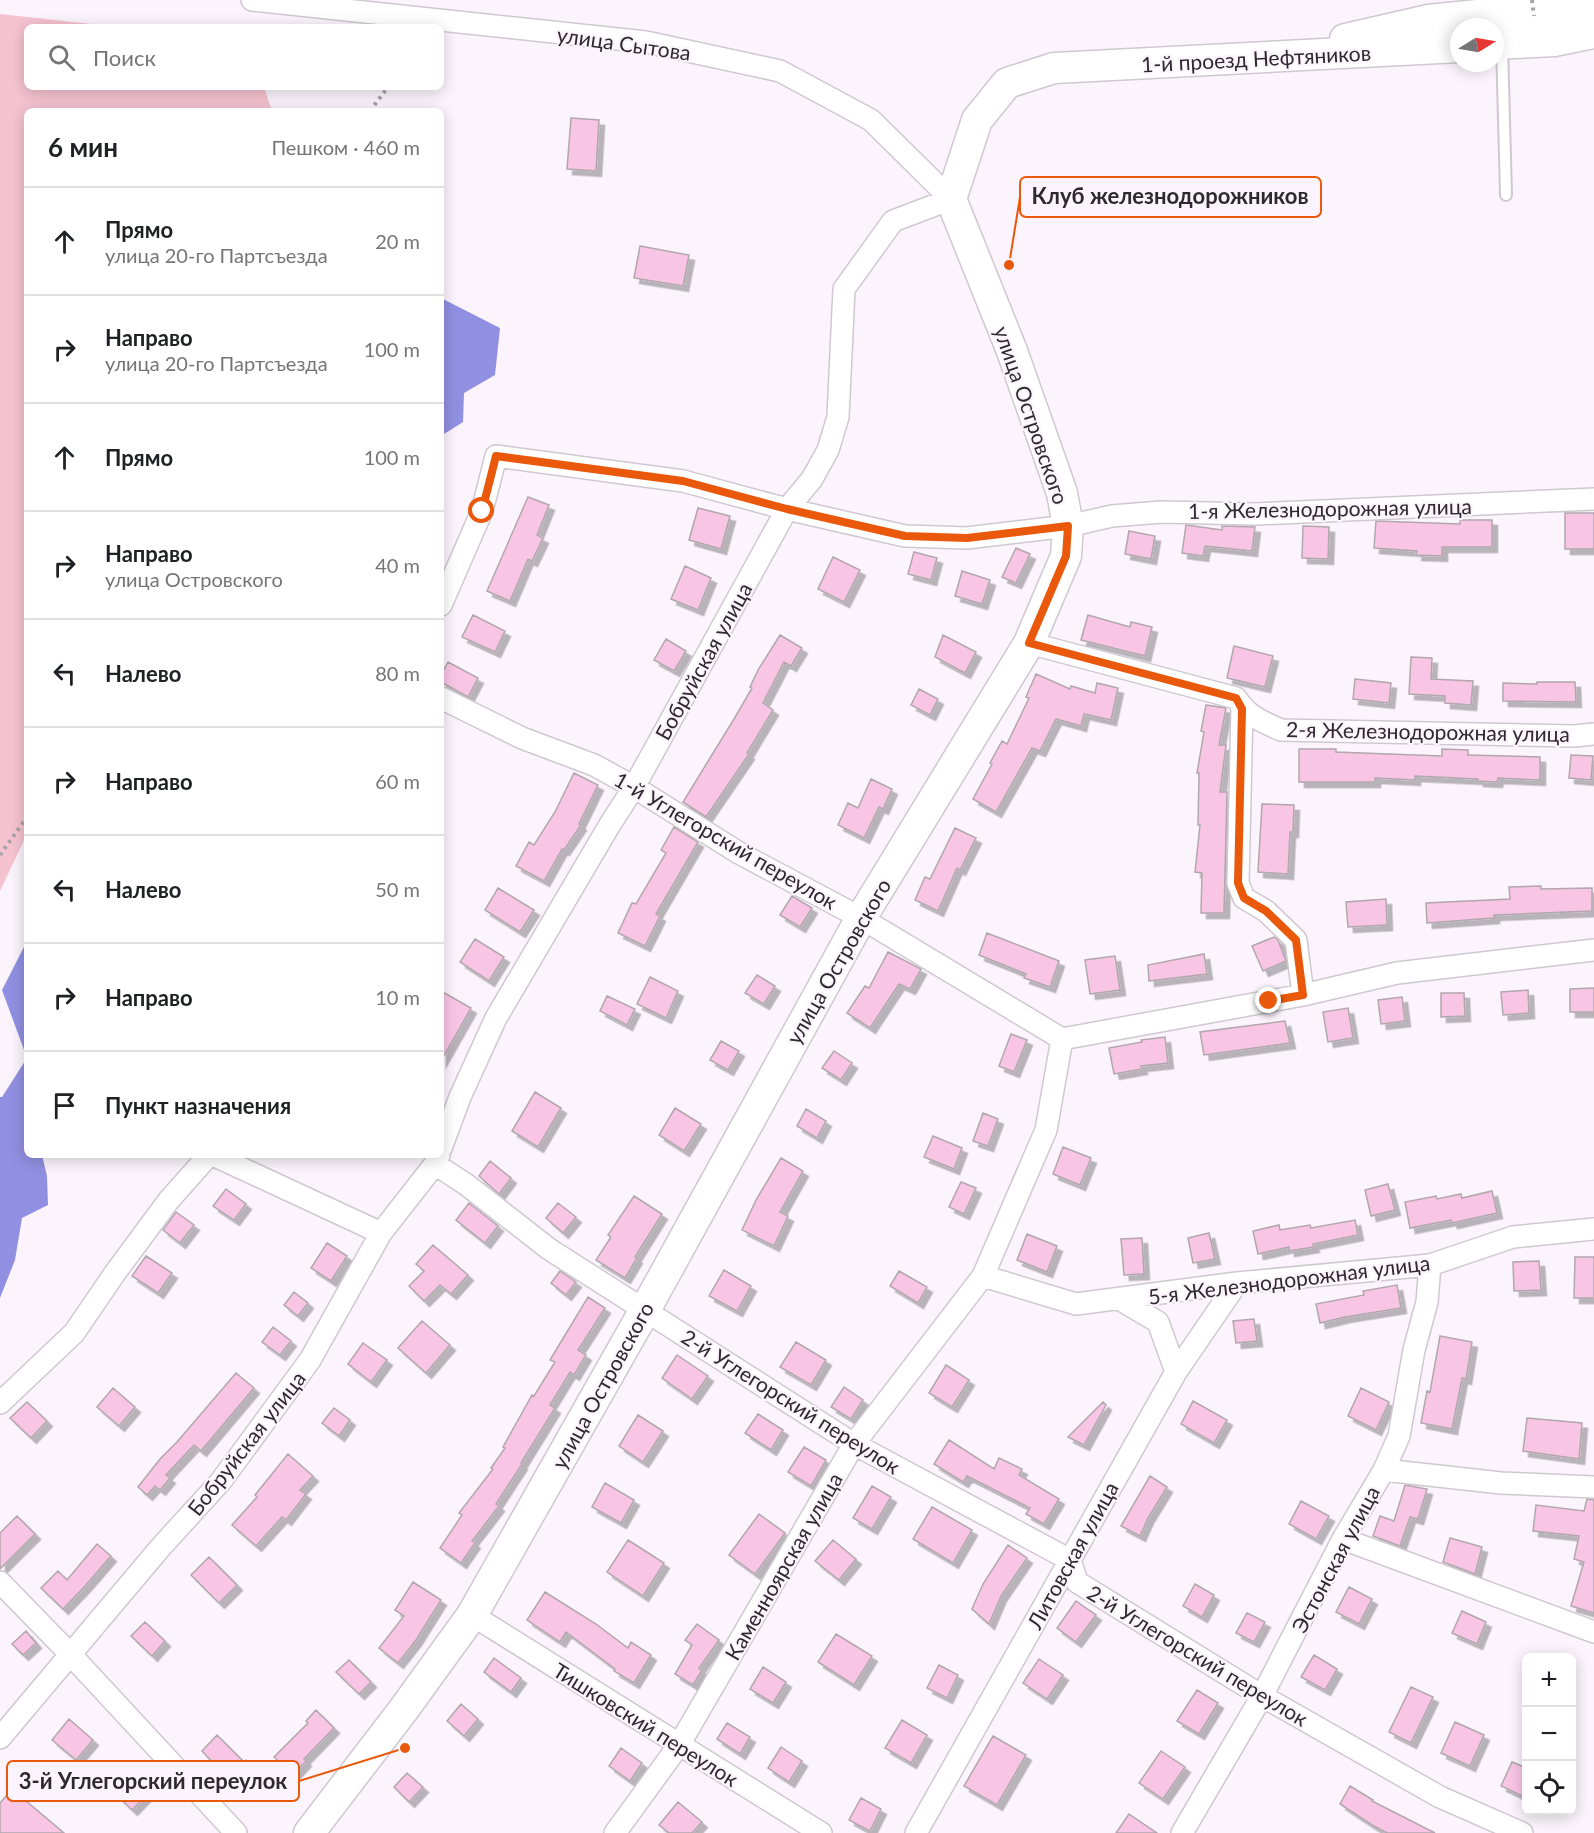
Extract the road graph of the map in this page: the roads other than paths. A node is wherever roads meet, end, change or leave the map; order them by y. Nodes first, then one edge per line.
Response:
1 (252, 0) edge
2 (1594, 13) edge
3 (1594, 33) edge
4 (1504, 44) edge
5 (1450, 47) edge
6 (1262, 59) junction
7 (1500, 72) edge
8 (1506, 195) dead end
9 (951, 199) junction
10 (1594, 499) edge
11 (787, 509) junction
12 (1068, 526) junction
13 (444, 598) edge
14 (1029, 643) junction
15 (444, 699) edge
16 (1242, 709) junction
17 (1594, 734) edge
18 (634, 787) junction
19 (861, 918) junction
20 (1594, 950) edge
21 (1303, 995) junction
22 (1062, 1039) junction
23 (444, 1140) edge
24 (208, 1158) edge
25 (218, 1158) edge
26 (437, 1158) edge
27 (440, 1158) edge
28 (1594, 1229) edge
29 (381, 1233) junction
30 (1430, 1265) junction
31 (983, 1276) junction
32 (1237, 1283) junction
33 (1119, 1299) junction
34 (645, 1310) junction
35 (1176, 1372) junction
36 (0, 1403) edge
37 (854, 1444) junction
38 (1384, 1470) junction
39 (1594, 1487) edge
40 (1343, 1539) junction
41 (1070, 1560) junction
42 (0, 1582) edge
43 (472, 1615) junction
44 (1594, 1632) edge
45 (71, 1655) junction
46 (1262, 1696) junction
47 (0, 1738) edge
48 (679, 1745) junction
49 (236, 1833) edge
50 (309, 1833) edge
51 (615, 1833) edge
52 (821, 1833) edge
53 (916, 1833) edge
54 (1182, 1833) edge
55 (1522, 1833) edge

1 - 9 street, улица Сытова
2 - 6 street
3 - 4 street
5 - 6 street, 1-й проезд Нефтяников
6 - 9 street, 1-й проезд Нефтяников
7 - 8 lane
9 - 11 street, Бобруйская улица
9 - 12 street, улица Островского
10 - 12 street, 1-я Железнодорожная улица
11 - 12 street, 1-я Железнодорожная улица
11 - 13 street, 1-я Железнодорожная улица
11 - 18 street, Бобруйская улица
12 - 14 street, улица Островского
14 - 16 street, 2-я Железнодорожная улица
14 - 19 street, улица Островского
15 - 18 street, 1-й Углегорский переулок
16 - 17 street, 2-я Железнодорожная улица
16 - 21 street
18 - 19 street, 1-й Углегорский переулок
18 - 23 street, Бобруйская улица
19 - 22 street, 1-й Углегорский переулок
19 - 34 street, улица Островского
20 - 21 street
21 - 22 street
22 - 31 street, Каменноярская улица
24 - 36 street
25 - 29 street
26 - 29 street, Бобруйская улица
27 - 34 street, 2-й Углегорский переулок
28 - 30 street, 5-я Железнодорожная улица
29 - 45 street, Бобруйская улица
30 - 32 street, 5-я Железнодорожная улица
30 - 38 street, Эстонская улица
31 - 33 street, 5-я Железнодорожная улица
31 - 37 street, Каменноярская улица
32 - 33 street, 5-я Железнодорожная улица
32 - 35 street, Литовская улица
33 - 35 street
34 - 37 street, 2-й Углегорский переулок
34 - 43 street, улица Островского
35 - 41 street, Литовская улица
37 - 41 street, 2-й Углегорский переулок
37 - 48 street, Каменноярская улица
38 - 39 street
38 - 40 street, Эстонская улица
40 - 44 street
40 - 46 street, Эстонская улица
41 - 46 street, 2-й Углегорский переулок
41 - 53 street, Литовская улица
42 - 45 street
43 - 48 street, Тишковский переулок
43 - 50 street, улица Островского
45 - 47 street, Бобруйская улица
45 - 49 street
46 - 54 street, Эстонская улица
46 - 55 street, 2-й Углегорский переулок
48 - 51 street, Каменноярская улица
48 - 52 street, Тишковский переулок

